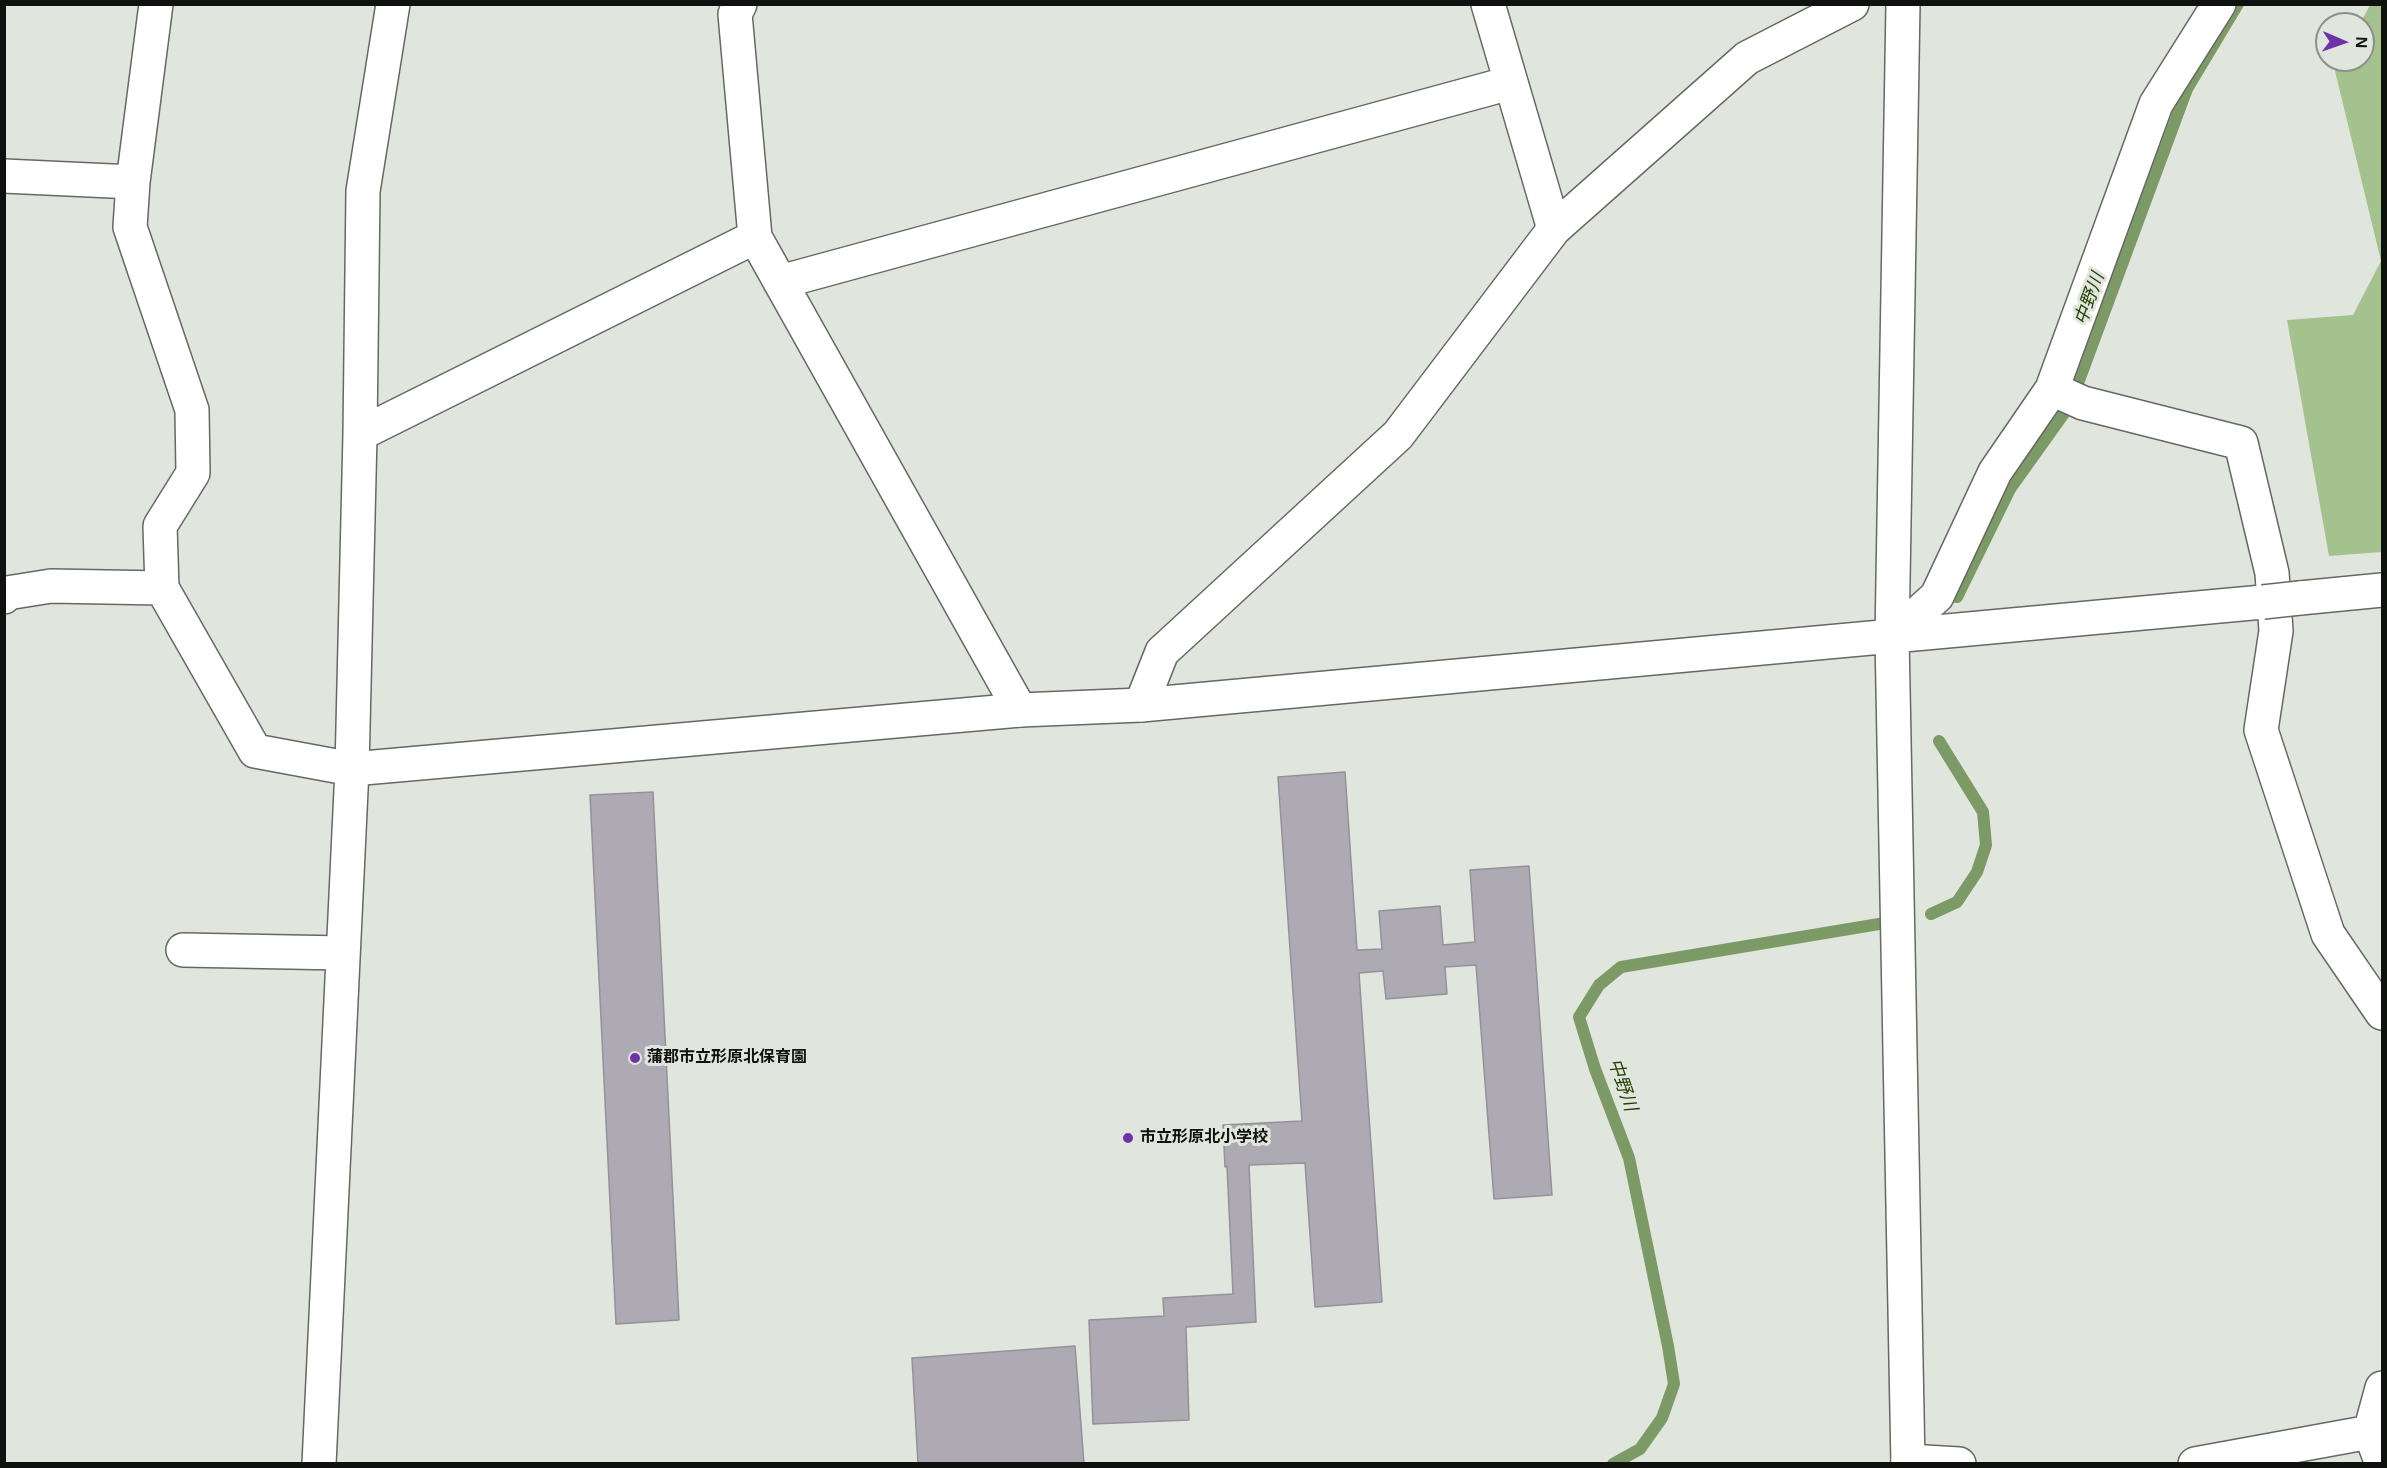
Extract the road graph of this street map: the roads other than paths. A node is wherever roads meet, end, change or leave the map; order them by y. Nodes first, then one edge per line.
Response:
1 (156, 4) edge
2 (393, 4) edge
3 (740, 4) edge
4 (1488, 4) edge
5 (1852, 4) edge
6 (1903, 4) edge
7 (2219, 4) edge
8 (1510, 83) junction
9 (4, 176) edge
10 (133, 183) junction
11 (1554, 230) junction
12 (755, 237) junction
13 (780, 282) junction
14 (2064, 394) junction
15 (360, 434) junction
16 (162, 588) junction
17 (2382, 590) edge
18 (4, 597) edge
19 (1892, 637) junction
20 (1141, 705) junction
21 (1020, 710) junction
22 (352, 769) junction
23 (183, 950) dead end
24 (343, 953) junction
25 (2382, 1013) edge
26 (2382, 1388) edge
27 (2370, 1432) junction
28 (1908, 1462) edge
29 (319, 1464) edge
30 (1959, 1464) edge
31 (2195, 1464) edge
32 (2382, 1464) edge

1 - 10 street
2 - 15 street
3 - 12 street
4 - 8 street
5 - 11 street
6 - 19 street
7 - 14 street
8 - 11 street
8 - 13 street
9 - 10 street
10 - 16 street
11 - 20 street
12 - 13 street
12 - 15 street
13 - 21 street
14 - 19 street
14 - 25 street
15 - 22 street
16 - 18 street
16 - 22 street
17 - 19 street, bridge
19 - 20 street
19 - 28 street
20 - 21 street
21 - 22 street
22 - 24 street
23 - 24 street
24 - 29 street
26 - 27 street
27 - 31 street
27 - 32 street
28 - 30 street

